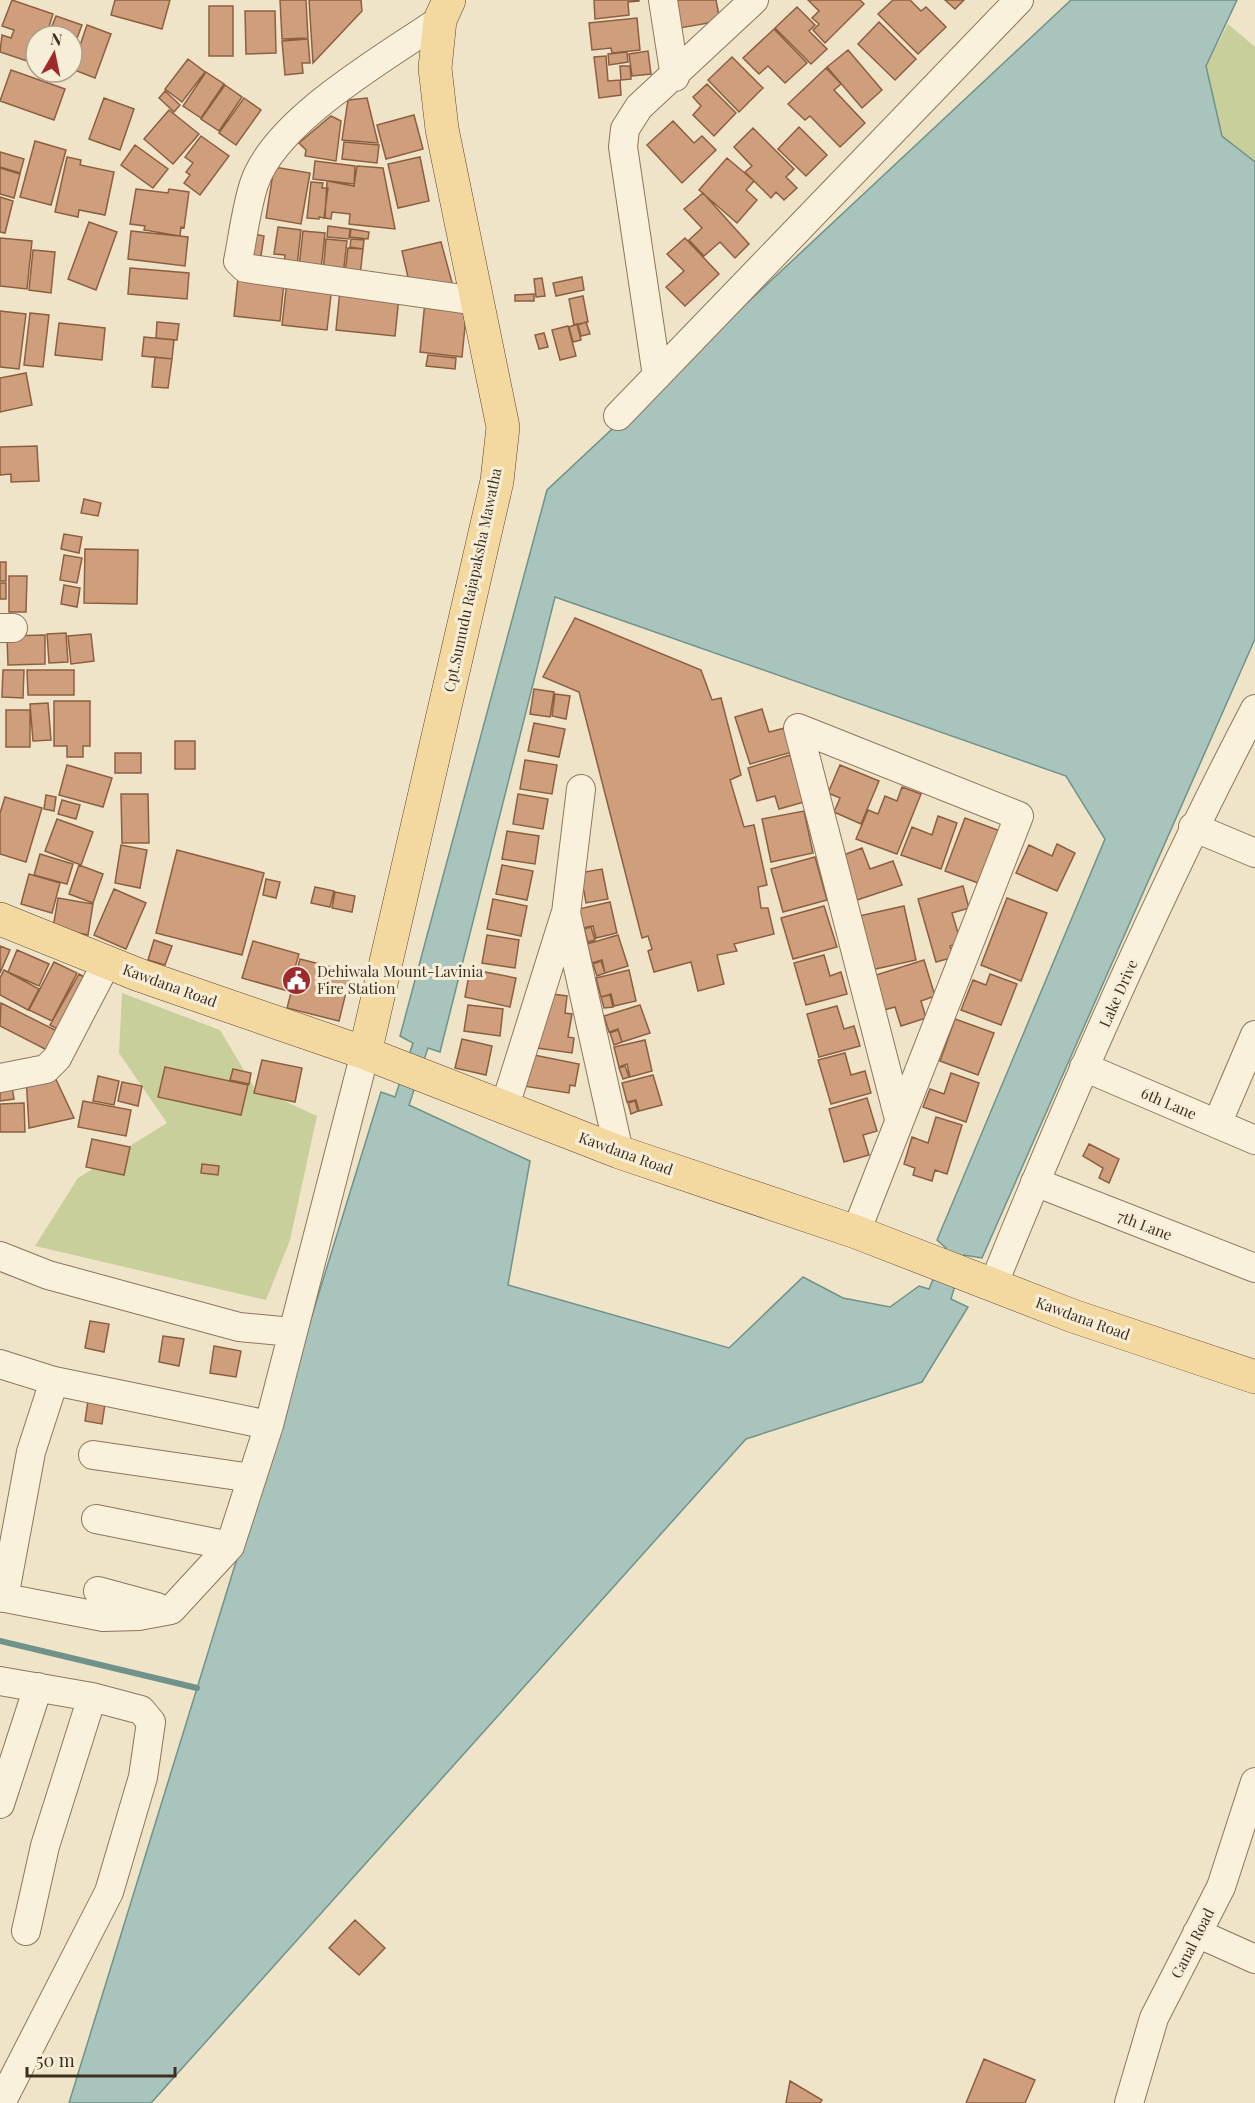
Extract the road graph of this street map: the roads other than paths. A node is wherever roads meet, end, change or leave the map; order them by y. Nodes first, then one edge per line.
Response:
1 (663, 0) edge
2 (754, 0) edge
3 (1019, 0) edge
4 (445, 10) edge
5 (675, 76) junction
6 (477, 302) junction
7 (657, 376) junction
8 (618, 416) dead end
9 (1255, 709) edge
10 (581, 789) dead end
11 (1193, 827) junction
12 (1255, 853) edge
13 (566, 913) junction
14 (0, 919) edge
15 (107, 962) junction
16 (1255, 1035) edge
17 (374, 1057) junction
18 (1084, 1067) junction
19 (0, 1078) edge
20 (505, 1106) junction
21 (898, 1119) junction
22 (1217, 1124) junction
23 (1255, 1140) edge
24 (619, 1152) junction
25 (1035, 1182) junction
26 (856, 1232) junction
27 (0, 1256) edge
28 (1255, 1268) edge
29 (981, 1278) junction
30 (292, 1332) junction
31 (0, 1364) edge
32 (1255, 1377) edge
33 (54, 1381) junction
34 (269, 1425) junction
35 (93, 1455) dead end
36 (252, 1478) junction
37 (96, 1519) dead end
38 (230, 1546) junction
39 (98, 1591) dead end
40 (2, 1598) edge
41 (171, 1610) junction
42 (0, 1681) edge
43 (38, 1687) junction
44 (92, 1697) junction
45 (1255, 1782) edge
46 (0, 1804) edge
47 (26, 1931) dead end
48 (1197, 1933) junction
49 (1255, 1959) edge
50 (1, 2103) edge
51 (1129, 2103) edge

1 - 5 street
2 - 5 street
3 - 7 street
4 - 6 main road, Cpt.Sumudu Rajapaksha Mawatha
4 - 6 street
5 - 7 street
6 - 17 main road, Cpt.Sumudu Rajapaksha Mawatha
7 - 8 street
9 - 11 street, Lake Drive
10 - 13 street
11 - 12 street
11 - 18 street, Lake Drive
13 - 20 street
13 - 24 street
14 - 15 main road, Kawdana Road
15 - 17 main road, Kawdana Road
15 - 19 street
16 - 22 street
17 - 20 main road, Kawdana Road
17 - 30 street
18 - 22 street, 6th Lane
18 - 25 street, Lake Drive
20 - 24 main road, Kawdana Road
21 - 21 street
21 - 26 street
22 - 23 street, 6th Lane
24 - 26 main road, Kawdana Road
25 - 28 street, 7th Lane
25 - 29 street, Lake Drive
26 - 29 main road, Kawdana Road
27 - 30 street
29 - 32 main road, Kawdana Road
30 - 34 street
31 - 33 street
33 - 34 street
33 - 40 street
34 - 36 street
35 - 36 street
36 - 38 street
37 - 38 street
38 - 41 street
39 - 41 street
40 - 41 street
42 - 43 street
43 - 44 street
43 - 46 street
44 - 47 street
44 - 50 street
45 - 48 street, Canal Road
48 - 49 street
48 - 51 street, Canal Road

